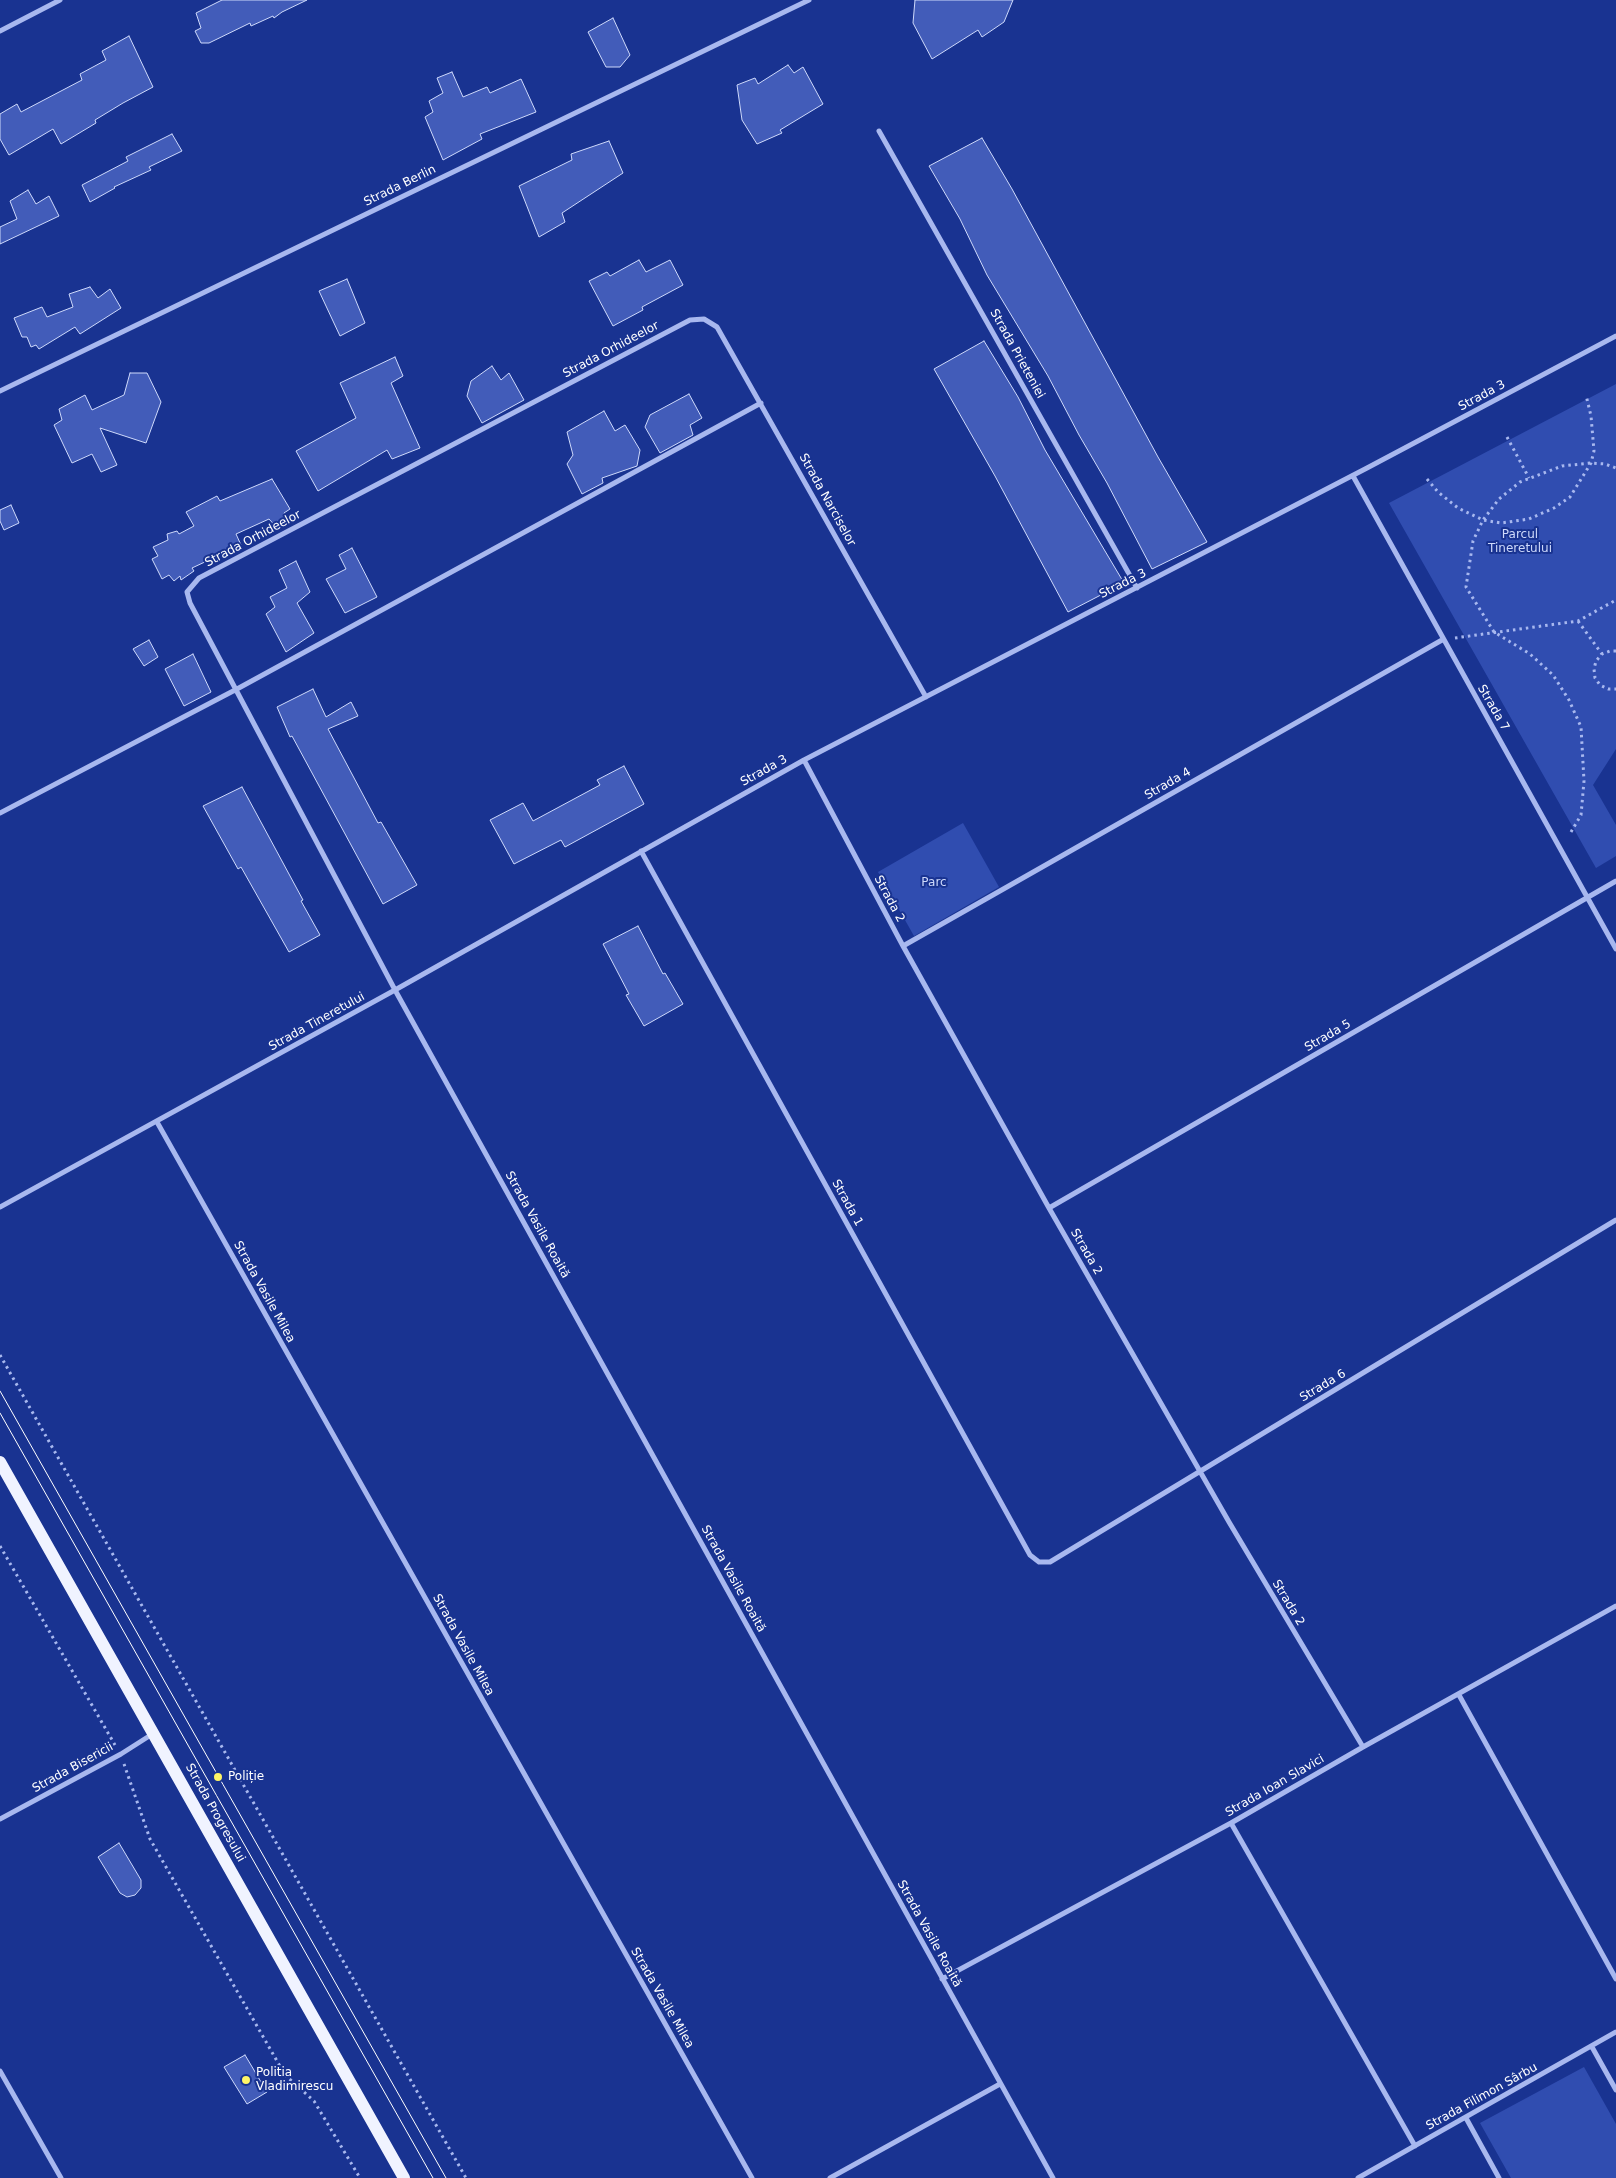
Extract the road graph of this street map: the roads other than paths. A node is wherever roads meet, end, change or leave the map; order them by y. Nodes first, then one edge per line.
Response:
1 (60, 0) edge
2 (809, 0) edge
3 (0, 31) edge
4 (879, 131) dead end
5 (704, 319) joint
6 (1616, 336) edge
7 (0, 391) edge
8 (761, 403) junction
9 (1353, 476) junction
10 (1137, 588) junction
11 (1442, 640) junction
12 (237, 689) junction
13 (926, 697) junction
14 (804, 760) junction
15 (0, 813) edge
16 (641, 850) junction
17 (1616, 881) edge
18 (1589, 897) junction
19 (903, 946) junction
20 (1616, 949) edge
21 (395, 990) junction
22 (157, 1122) junction
23 (0, 1207) edge
24 (1049, 1208) junction
25 (1616, 1220) edge
26 (0, 1462) edge
27 (1200, 1472) junction
28 (1039, 1562) joint
29 (1616, 1606) edge
30 (1459, 1694) junction
31 (154, 1733) junction
32 (1363, 1747) junction
33 (0, 1819) edge
34 (1231, 1823) junction
35 (942, 1979) junction
36 (1616, 1979) edge
37 (1616, 2032) edge
38 (1592, 2047) junction
39 (0, 2071) edge
40 (1000, 2084) junction
41 (1616, 2090) edge
42 (1466, 2118) junction
43 (1415, 2146) junction
44 (61, 2178) edge
45 (404, 2178) edge
46 (752, 2178) edge
47 (830, 2178) edge
48 (1053, 2178) edge
49 (1358, 2178) edge
50 (1499, 2178) edge

1 - 3 street
2 - 7 street, Strada Berlin
4 - 10 street, Strada Prieteniei
5 - 8 street, Strada Narciselor
5 - 12 street, Strada Orhideelor
6 - 9 street, Strada 3
8 - 12 street
8 - 13 street, Strada Narciselor
9 - 10 street, Strada 3
9 - 11 street, Strada 7
10 - 13 street, Strada 3
11 - 18 street, Strada 7
11 - 19 street, Strada 4
12 - 15 street
12 - 21 street, Strada Orhideelor
13 - 14 street, Strada 3
14 - 16 street, Strada 3
14 - 19 street, Strada 2
16 - 21 street, Strada Tineretului
16 - 28 street, Strada 1
17 - 18 street, Strada 5
18 - 20 street, Strada 7
18 - 24 street, Strada 5
19 - 24 street, Strada 2
21 - 22 street, Strada Tineretului
21 - 35 street, Strada Vasile Roaită
22 - 23 street, Strada Tineretului
22 - 46 street, Strada Vasile Milea
24 - 27 street, Strada 2
25 - 27 street, Strada 6
26 - 31 main road, Strada Progresului
27 - 28 street, Strada 6
27 - 32 street, Strada 2
29 - 30 street, Strada Ioan Slavici
30 - 32 street, Strada Ioan Slavici
30 - 36 street
31 - 33 street, Strada Bisericii
31 - 45 main road, Strada Progresului
32 - 34 street, Strada Ioan Slavici
34 - 35 street, Strada Ioan Slavici
34 - 43 street
35 - 40 street, Strada Vasile Roaită
37 - 38 street, Strada Filimon Sârbu
38 - 41 street
38 - 42 street, Strada Filimon Sârbu
39 - 44 street
40 - 47 street
40 - 48 street, Strada Vasile Roaită
42 - 43 street, Strada Filimon Sârbu
42 - 50 street
43 - 49 street, Strada Filimon Sârbu

